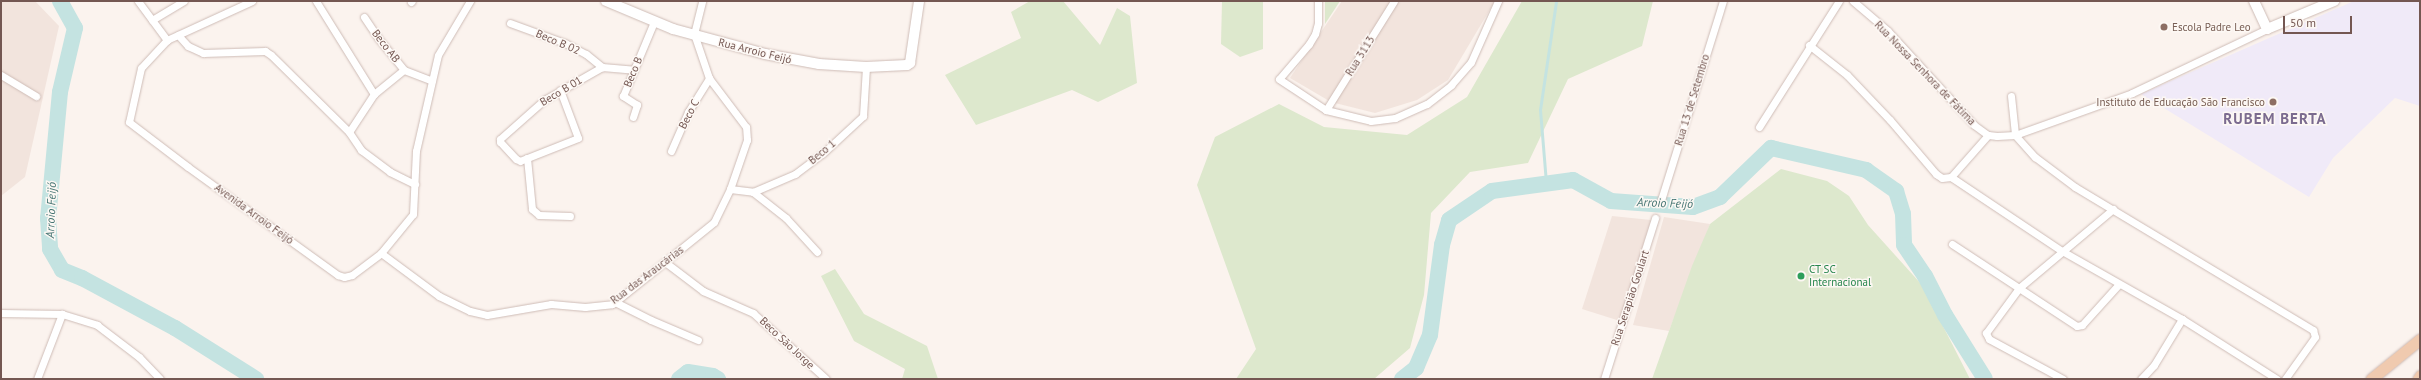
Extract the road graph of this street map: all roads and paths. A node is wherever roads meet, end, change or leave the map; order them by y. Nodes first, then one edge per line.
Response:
1 (138, 1) edge
2 (252, 1) edge
3 (316, 1) edge
4 (470, 1) edge
5 (606, 1) edge
6 (702, 1) edge
7 (919, 1) edge
8 (1318, 1) edge
9 (1394, 1) edge
10 (1498, 1) edge
11 (1723, 1) edge
12 (1839, 1) edge
13 (1853, 1) edge
14 (2254, 1) edge
15 (2334, 1) edge
16 (179, 2) edge
17 (364, 17) dead end
18 (152, 20) junction
19 (654, 22) junction
20 (510, 23) dead end
21 (2267, 30) junction
22 (694, 34) junction
23 (178, 35) junction
24 (167, 40) junction
25 (1809, 45) junction
26 (602, 67) junction
27 (866, 67) junction
28 (404, 70) junction
29 (634, 70) junction
30 (1, 75) edge
31 (709, 78) junction
32 (432, 81) junction
33 (560, 90) junction
34 (374, 94) junction
35 (36, 96) dead end
36 (2011, 96) dead end
37 (1326, 110) junction
38 (633, 117) dead end
39 (1760, 127) dead end
40 (349, 132) junction
41 (1988, 135) junction
42 (2015, 135) junction
43 (671, 151) dead end
44 (527, 158) junction
45 (1951, 177) junction
46 (415, 184) junction
47 (730, 189) junction
48 (753, 192) junction
49 (1661, 200) dead end
50 (2113, 209) junction
51 (570, 216) dead end
52 (1655, 218) dead end
53 (1952, 244) dead end
54 (2062, 251) junction
55 (817, 252) dead end
56 (381, 253) junction
57 (665, 262) junction
58 (2119, 284) junction
59 (2019, 288) junction
60 (615, 302) junction
61 (1, 313) edge
62 (62, 314) junction
63 (2182, 319) junction
64 (2420, 339) edge
65 (698, 340) dead end
66 (2420, 376) edge
67 (37, 379) edge
68 (160, 379) edge
69 (826, 379) edge
70 (1604, 379) edge
71 (2063, 379) edge
72 (2141, 379) edge
73 (2278, 379) edge
74 (2285, 379) edge
75 (2371, 379) edge
76 (2418, 379) edge

1 - 18 street
2 - 23 street
3 - 34 street
4 - 32 street
5 - 19 street, Rua Arroio Feijó
6 - 22 street
7 - 27 street, Rua Arroio Feijó
8 - 37 street
9 - 37 street, Rua 3113
10 - 37 street
11 - 49 street, Rua 13 de Setembro
12 - 25 street
13 - 41 street, Rua Nossa Senhora de Fátima
14 - 21 street
15 - 21 street
16 - 18 street
17 - 28 street, Beco AB
18 - 24 street
19 - 22 street, Rua Arroio Feijó
19 - 29 street, Beco B
20 - 26 street, Beco B 02
21 - 42 street
22 - 27 street, Rua Arroio Feijó
22 - 31 street, Rua das Araucárias
23 - 24 street
23 - 40 street
24 - 56 street, Avenida Arroio Feijó
25 - 39 street
25 - 45 street
26 - 29 street
26 - 33 street, Beco B 01
27 - 48 street, Beco 1
28 - 32 street, Beco AB
28 - 34 street
29 - 38 street, Beco B
30 - 35 street
31 - 43 street, Beco C
31 - 47 street, Rua das Araucárias
32 - 46 street
33 - 44 street
33 - 44 street, Beco B 01
34 - 40 street
36 - 42 street
40 - 46 street
41 - 42 street
41 - 45 street
42 - 50 street
44 - 51 street
45 - 54 street
46 - 56 street
47 - 48 street
47 - 57 street, Rua das Araucárias
48 - 55 street
50 - 54 street
50 - 74 street
52 - 70 street, Rua Serapião Goulart
53 - 59 street
54 - 58 street
54 - 59 street
56 - 60 street, Rua das Araucárias
57 - 60 street, Rua das Araucárias
57 - 69 street, Beco São Jorge
58 - 59 street
58 - 63 street
59 - 71 street
60 - 65 street
61 - 62 street
62 - 67 street
62 - 68 street
63 - 72 street
63 - 73 street
64 - 75 main road
66 - 76 main road

